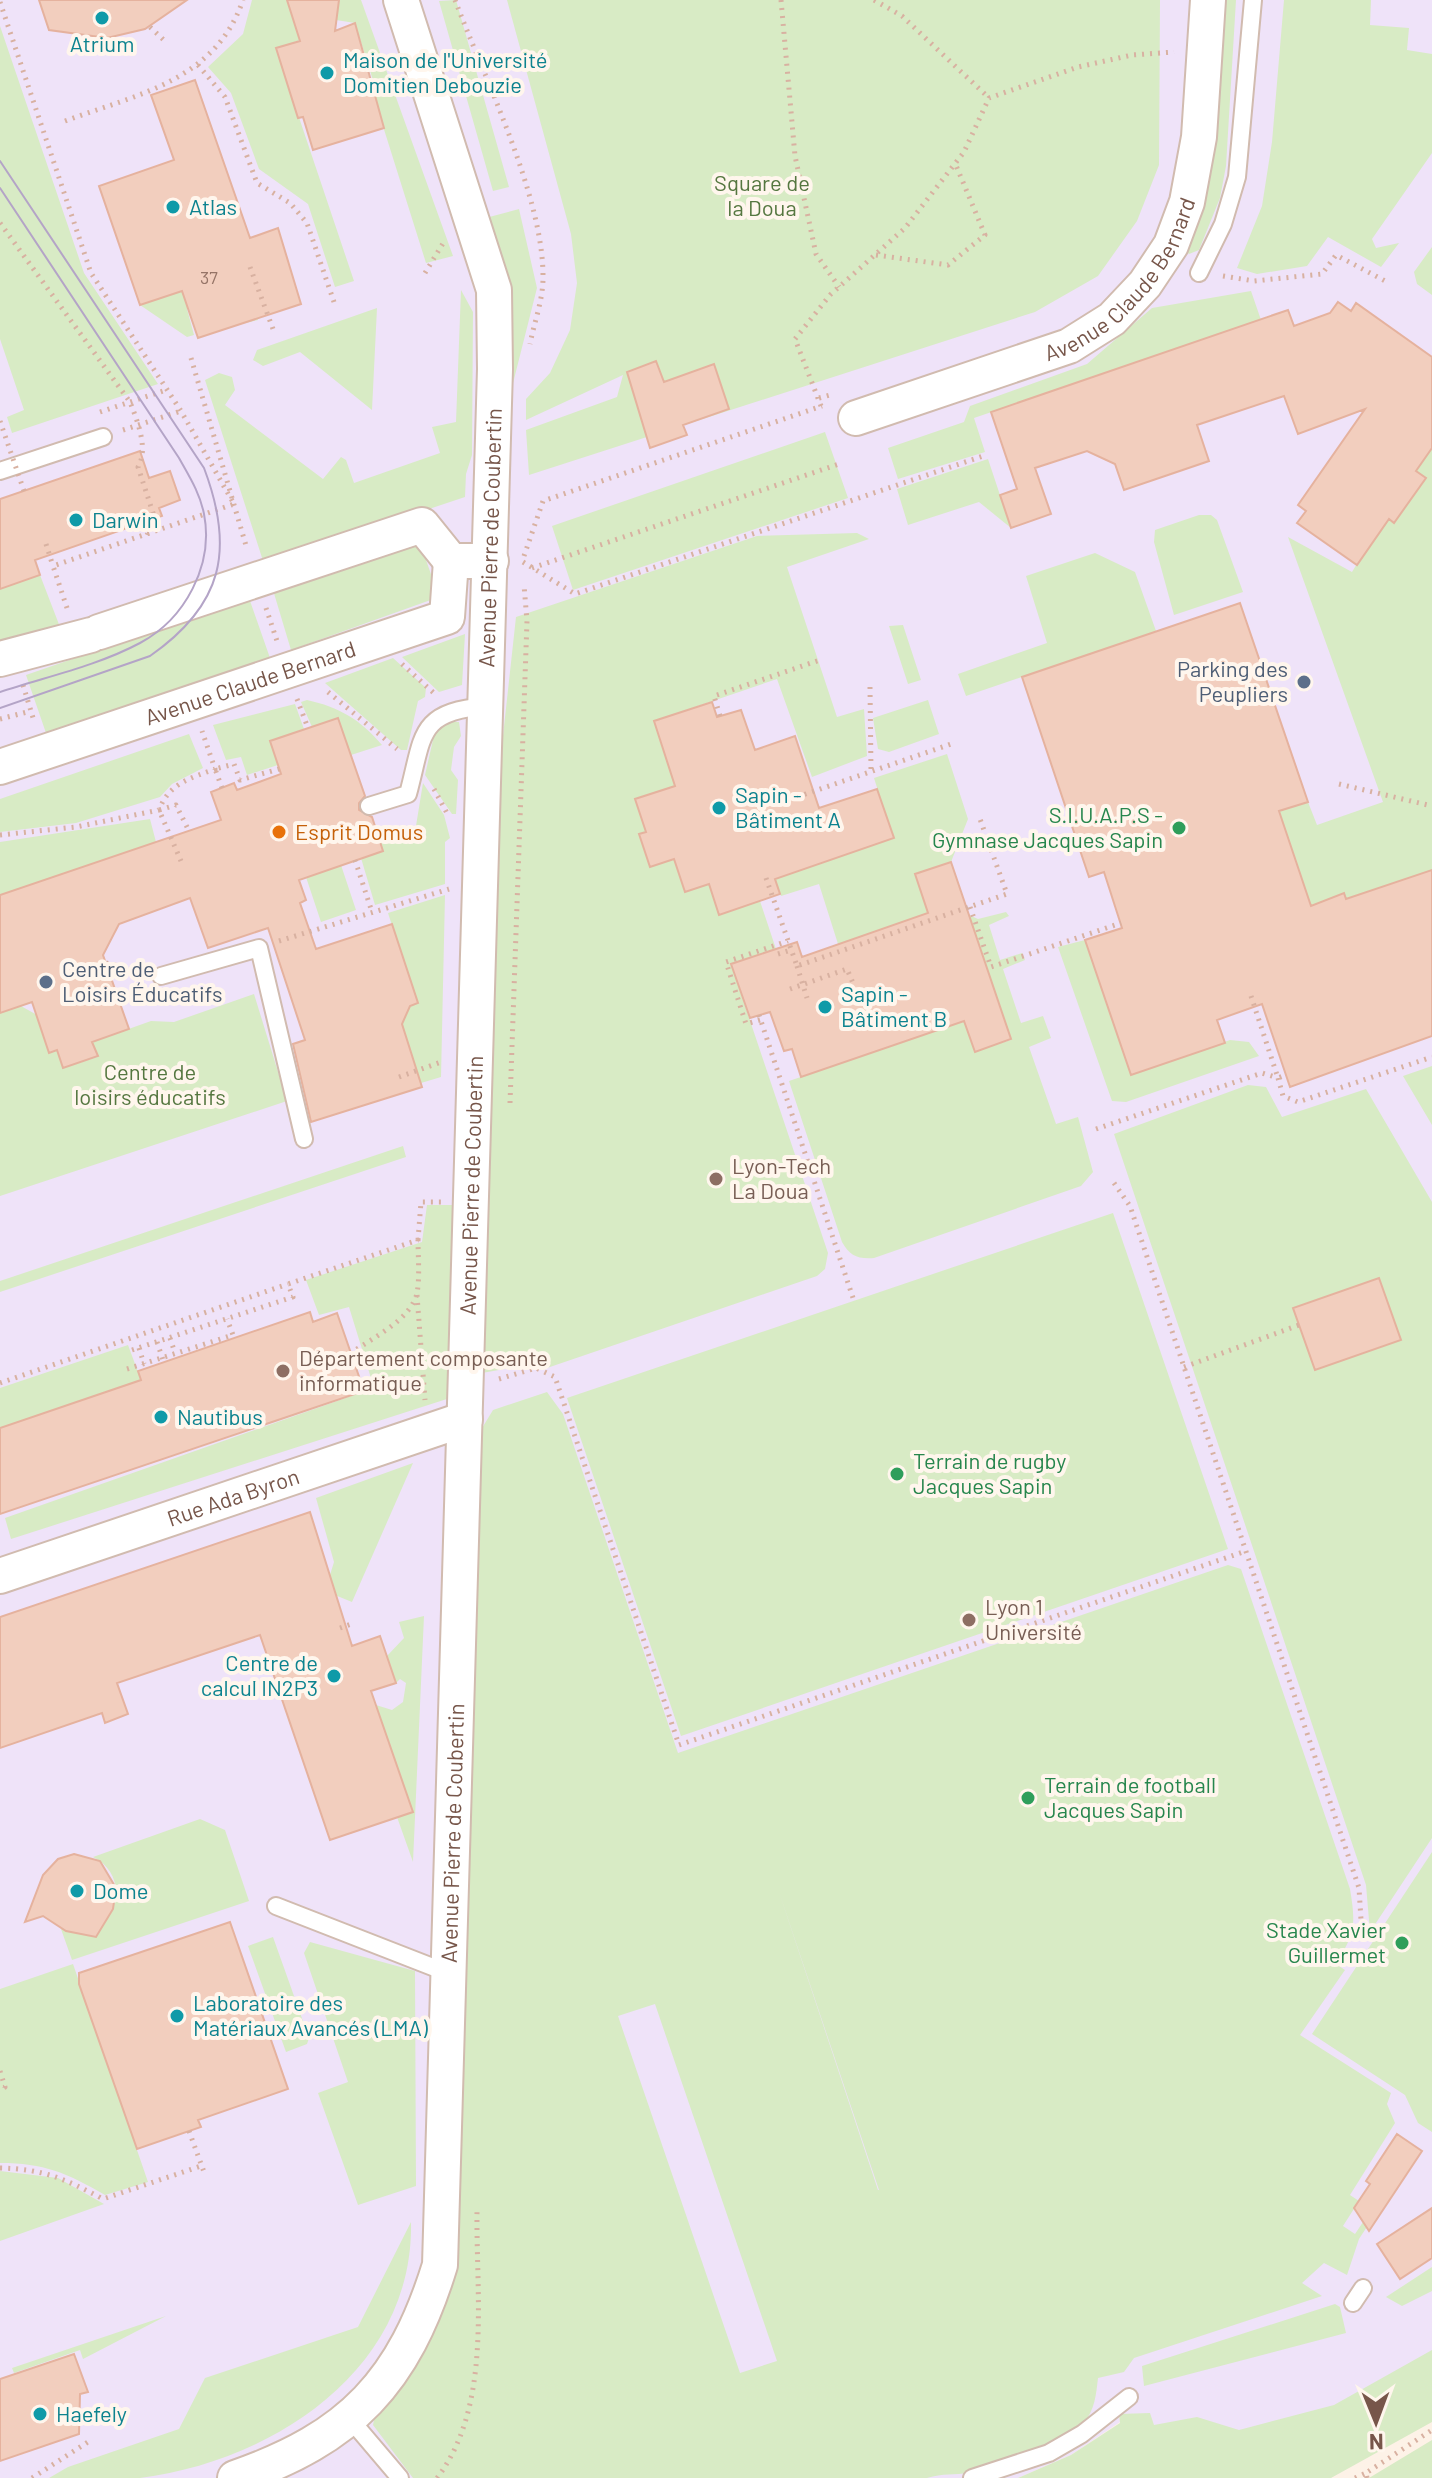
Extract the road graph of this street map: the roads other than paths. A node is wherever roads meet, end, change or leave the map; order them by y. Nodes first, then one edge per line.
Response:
1 (401, 0) edge
2 (1208, 0) edge
3 (1253, 0) edge
4 (1199, 273) road end
5 (851, 404) road end
6 (103, 437) dead end
7 (0, 471) edge
8 (451, 561) junction
9 (506, 561) junction
10 (9, 666) edge
11 (486, 706) junction
12 (0, 767) edge
13 (369, 806) dead end
14 (161, 976) road end
15 (304, 1139) dead end
16 (465, 1419) junction
17 (0, 1576) edge
18 (276, 1906) dead end
19 (448, 1973) junction
20 (1363, 2288) dead end
21 (1353, 2303) dead end
22 (1129, 2397) dead end
23 (350, 2419) junction
24 (235, 2478) edge
25 (400, 2478) edge
26 (972, 2478) edge

1 - 9 street, Avenue Pierre de Coubertin
2 - 5 street, Avenue Claude Bernard
3 - 4 lane
6 - 7 lane
8 - 9 street
8 - 10 street
8 - 12 street, Avenue Claude Bernard
9 - 11 street, Avenue Pierre de Coubertin
11 - 13 lane
11 - 16 street, Avenue Pierre de Coubertin
14 - 15 lane
16 - 17 street, Rue Ada Byron
16 - 19 street, Avenue Pierre de Coubertin
18 - 19 lane
19 - 23 street, Avenue Pierre de Coubertin
20 - 21 lane
22 - 26 lane
23 - 24 street, Avenue Pierre de Coubertin
23 - 25 lane

